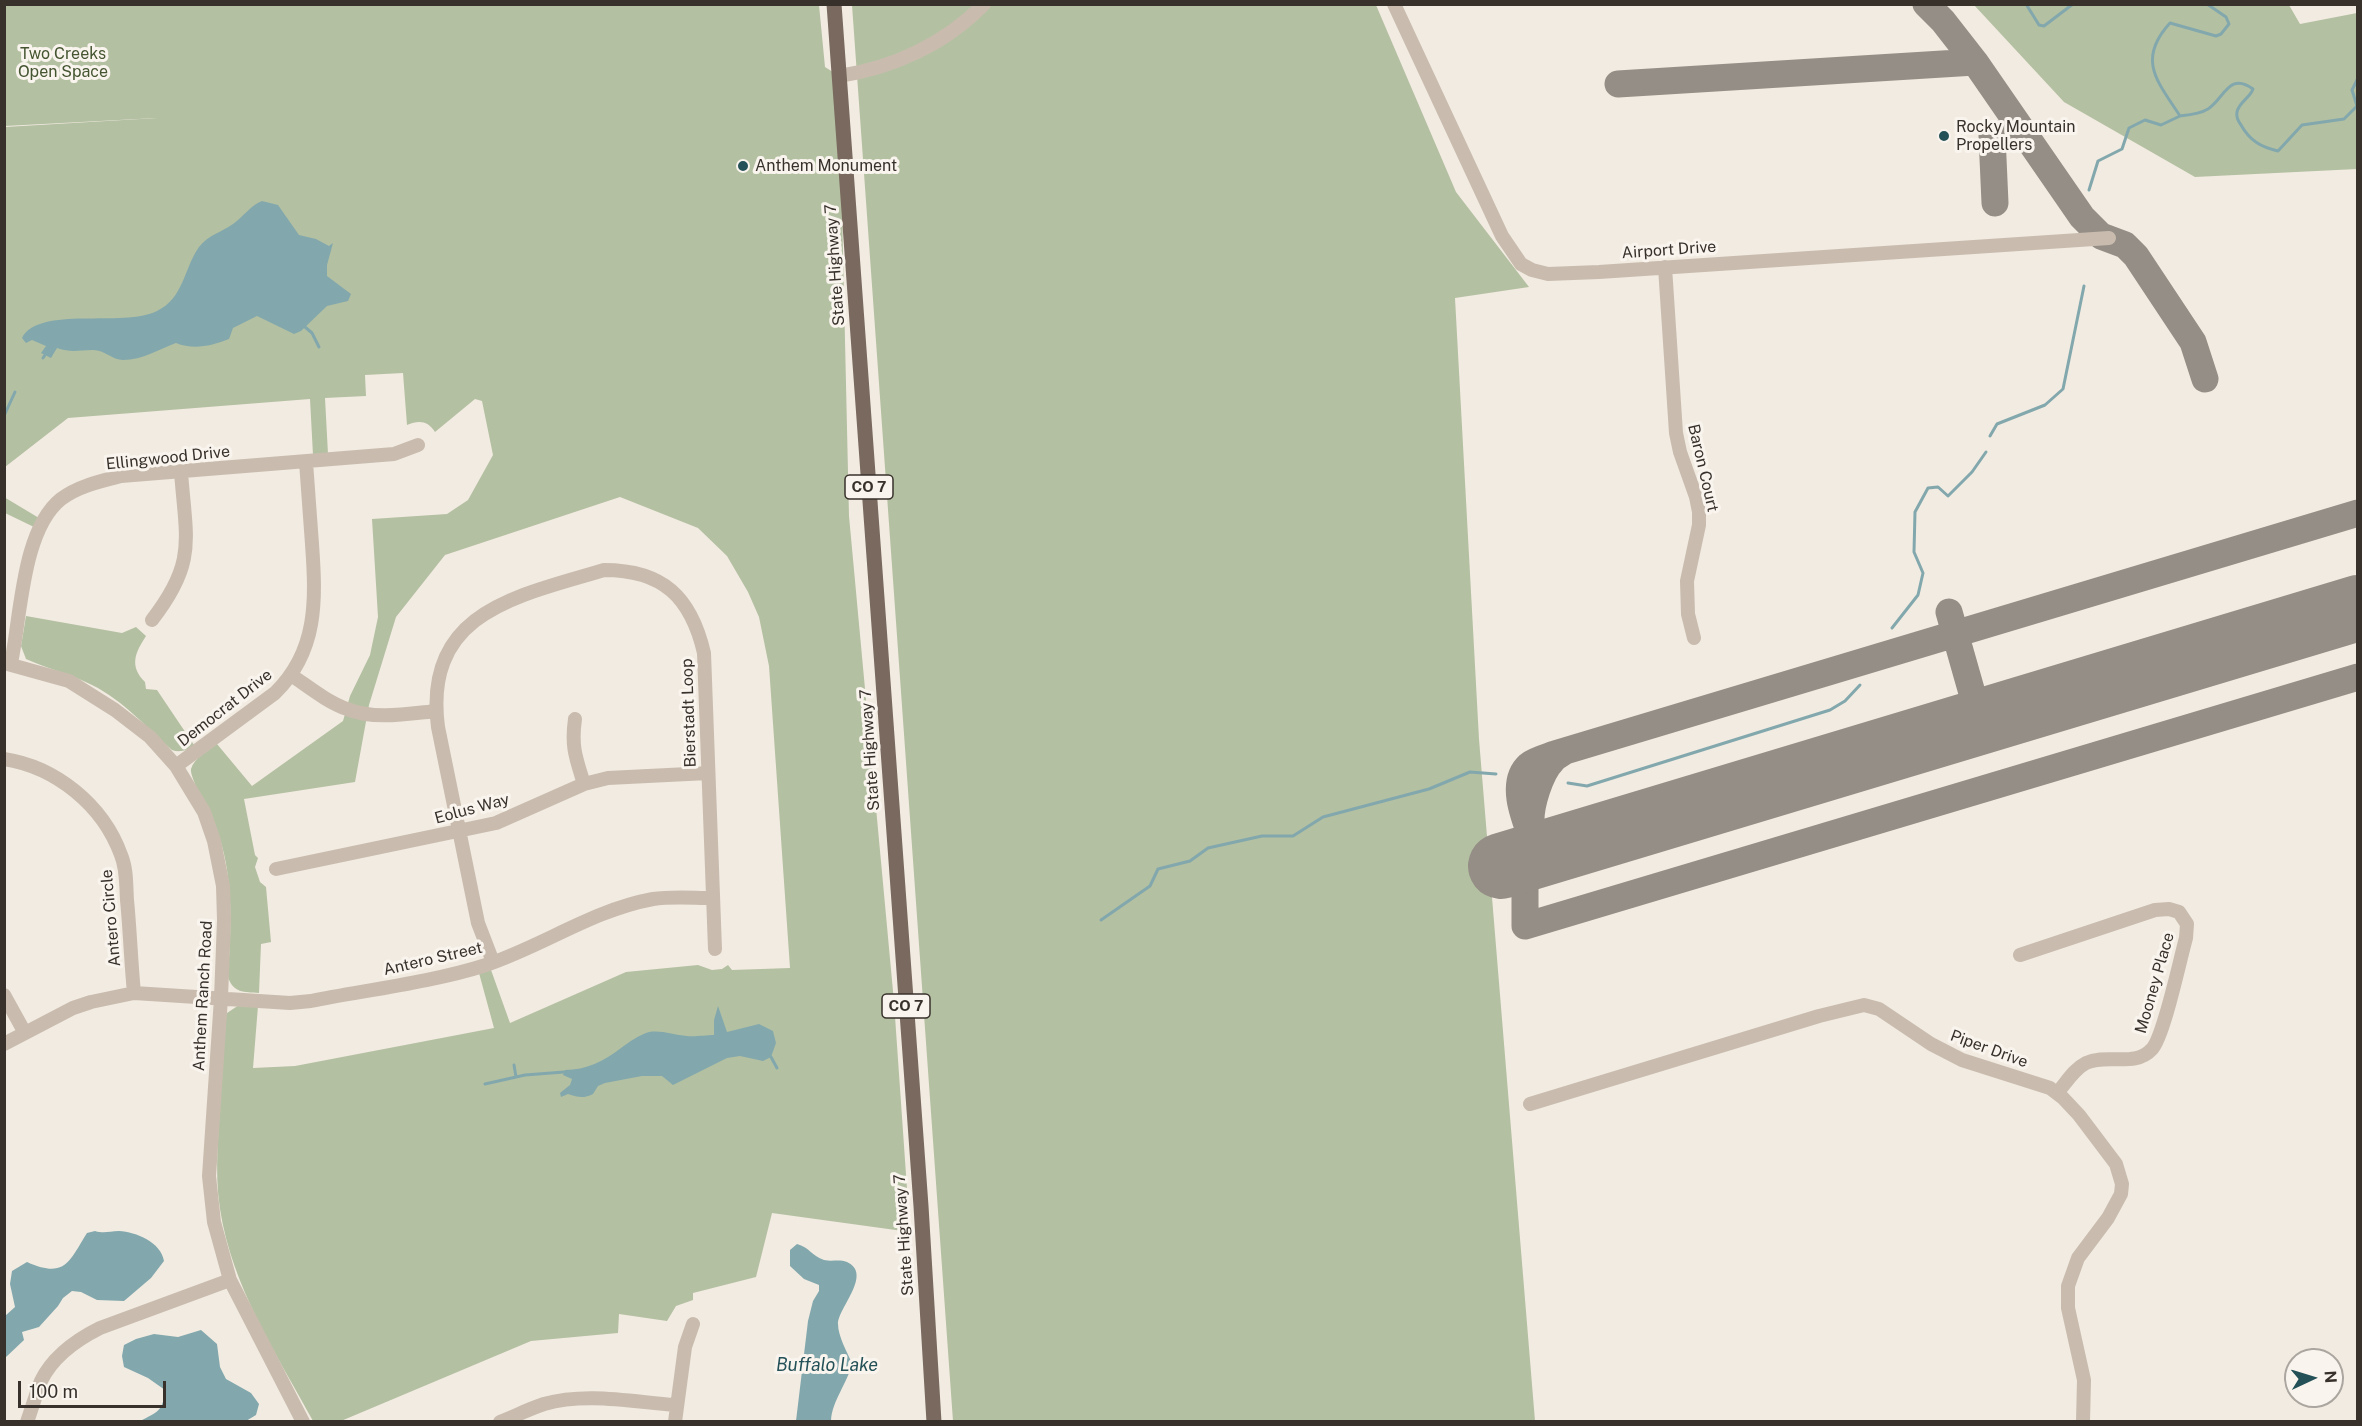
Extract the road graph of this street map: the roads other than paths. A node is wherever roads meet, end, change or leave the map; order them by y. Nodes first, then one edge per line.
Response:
1 (834, 4) edge
2 (984, 4) edge
3 (1394, 4) edge
4 (839, 76) junction
5 (2109, 238) dead end
6 (1665, 267) junction
7 (418, 445) dead end
8 (306, 462) junction
9 (181, 472) junction
10 (152, 620) dead end
11 (1694, 638) dead end
12 (8, 663) edge
13 (291, 675) junction
14 (436, 711) junction
15 (575, 719) dead end
16 (4, 759) edge
17 (176, 766) junction
18 (708, 773) junction
19 (584, 784) junction
20 (459, 832) junction
21 (276, 869) dead end
22 (712, 898) junction
23 (716, 949) dead end
24 (2020, 955) dead end
25 (493, 962) junction
26 (134, 993) junction
27 (4, 995) edge
28 (221, 998) junction
29 (26, 1034) junction
30 (4, 1044) edge
31 (2057, 1093) junction
32 (1530, 1104) dead end
33 (230, 1280) junction
34 (693, 1324) dead end
35 (675, 1405) junction
36 (27, 1422) edge
37 (303, 1422) edge
38 (500, 1422) edge
39 (675, 1422) edge
40 (933, 1422) edge
41 (2083, 1422) edge

1 - 4 main road, CO 7
2 - 4 street
3 - 6 street, Airport Drive
4 - 40 main road, State Highway 7 / CO 7
5 - 6 street, Airport Drive
6 - 11 street, Baron Court
7 - 8 street, Ellingwood Drive
8 - 9 street, Ellingwood Drive
8 - 13 street, Democrat Drive
9 - 10 street
9 - 12 street, Ellingwood Drive
12 - 17 street, Anthem Ranch Road
13 - 14 street
13 - 17 street, Democrat Drive
14 - 18 street, Bierstadt Loop
14 - 20 street, Bierstadt Loop
15 - 19 street
16 - 26 street, Antero Circle
17 - 28 street, Anthem Ranch Road
18 - 19 street, Eolus Way
18 - 22 street, Bierstadt Loop
19 - 20 street, Eolus Way
20 - 21 street, Eolus Way
20 - 25 street, Bierstadt Loop
22 - 23 street, Bierstadt Loop
22 - 25 street, Antero Street
24 - 31 street, Mooney Place
25 - 28 street, Antero Street
26 - 28 street
26 - 29 street
27 - 29 street
28 - 33 street, Anthem Ranch Road
29 - 30 street
31 - 32 street, Piper Drive
31 - 41 street, Piper Drive
33 - 36 street
33 - 37 street, Anthem Ranch Road
34 - 35 street
35 - 38 street
35 - 39 street

